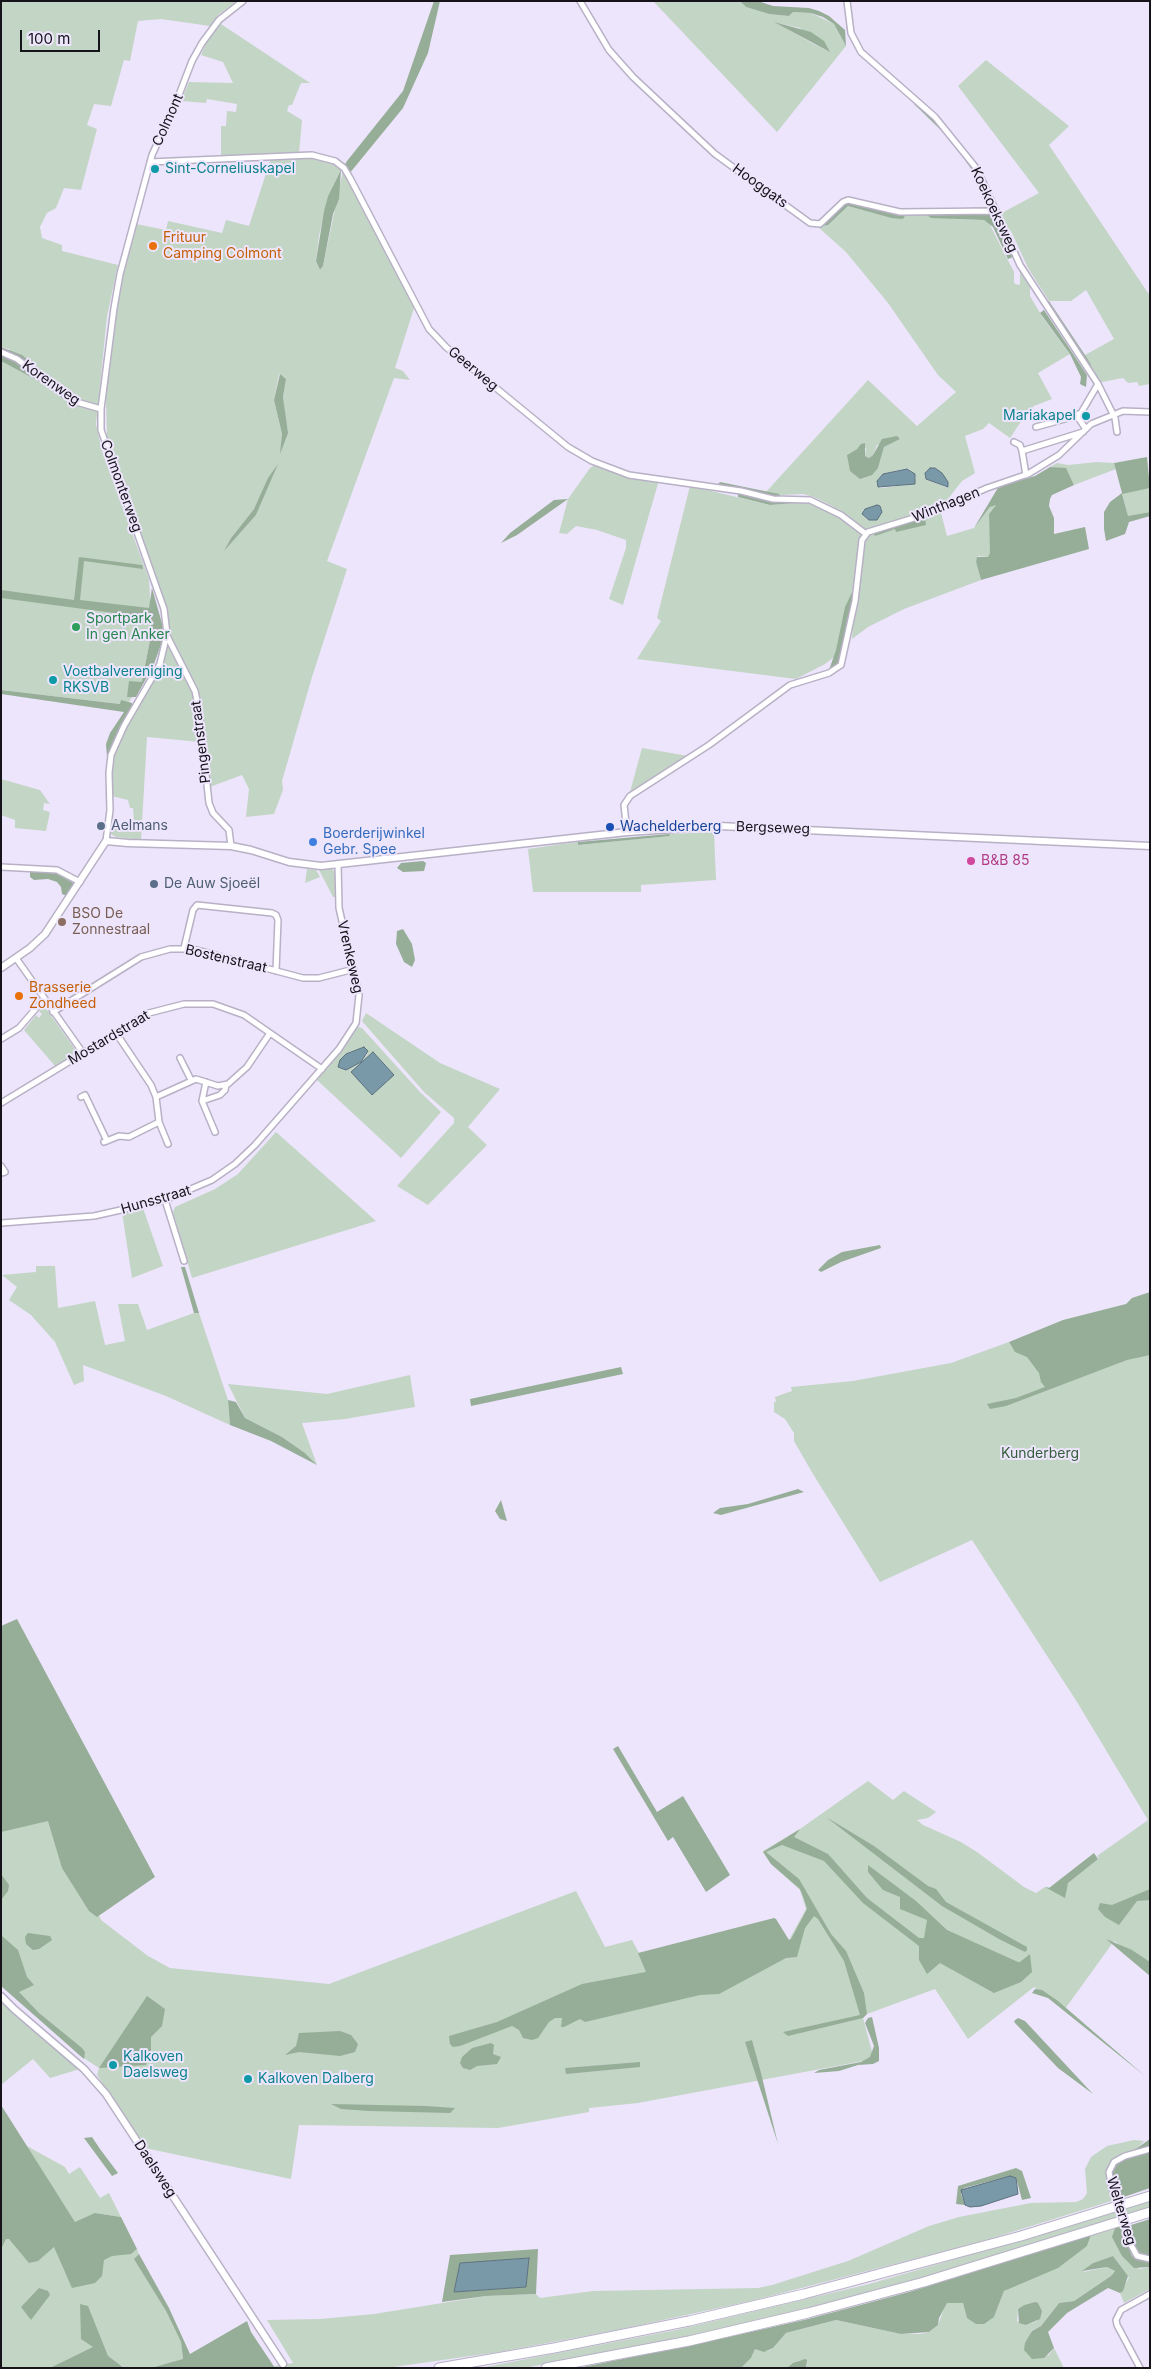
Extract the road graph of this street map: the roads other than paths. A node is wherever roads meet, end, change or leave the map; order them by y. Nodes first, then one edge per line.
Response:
1 (242, 1) edge
2 (580, 1) edge
3 (847, 1) edge
4 (150, 162) junction
5 (996, 211) junction
6 (120, 274) joint
7 (1, 352) edge
8 (1098, 384) junction
9 (101, 409) junction
10 (1150, 412) edge
11 (1114, 415) junction
12 (1076, 416) junction
13 (1036, 427) dead end
14 (1084, 431) junction
15 (1117, 432) dead end
16 (1014, 442) dead end
17 (1022, 451) junction
18 (1026, 475) junction
19 (866, 534) junction
20 (167, 636) junction
21 (627, 832) junction
22 (106, 841) junction
23 (231, 846) junction
24 (1150, 846) edge
25 (338, 864) junction
26 (1, 867) edge
27 (80, 882) junction
28 (184, 948) junction
29 (16, 958) junction
30 (1, 968) edge
31 (354, 969) junction
32 (276, 971) junction
33 (44, 999) junction
34 (53, 1012) junction
35 (116, 1033) junction
36 (270, 1033) junction
37 (1, 1039) edge
38 (83, 1053) junction
39 (180, 1058) dead end
40 (322, 1069) junction
41 (191, 1080) junction
42 (206, 1082) junction
43 (226, 1085) junction
44 (82, 1096) dead end
45 (156, 1097) junction
46 (202, 1101) junction
47 (1, 1103) edge
48 (159, 1122) junction
49 (215, 1132) dead end
50 (168, 1144) dead end
51 (1, 1166) edge
52 (1, 1172) edge
53 (165, 1200) junction
54 (1, 1223) edge
55 (184, 1261) dead end
56 (1, 1996) edge
57 (1150, 2148) edge
58 (1150, 2196) edge
59 (1150, 2212) edge
60 (1150, 2259) edge
61 (1150, 2294) edge
62 (283, 2364) dead end
63 (439, 2368) edge
64 (546, 2368) edge
65 (1140, 2368) edge

1 - 4 street, Colmont
2 - 5 street, Hooggats
3 - 5 street, Koekoeksweg
4 - 6 street, Colmont
4 - 19 street, Geerweg
5 - 8 street, Koekoeksweg
6 - 9 street, Colmonterweg
7 - 9 street, Korenweg
8 - 11 street
8 - 12 street
9 - 20 street, Colmonterweg
10 - 11 street, Winthagen
11 - 14 street, Winthagen
11 - 15 street
12 - 13 street
12 - 14 street
14 - 17 street, Winthagen
14 - 18 street, Winthagen
16 - 17 street
17 - 18 street
18 - 19 street, Winthagen
19 - 21 street
20 - 22 street
20 - 23 street, Pingenstraat
21 - 24 street, Bergseweg
21 - 25 street, Bergseweg
22 - 23 street, Bergseweg
22 - 27 street
23 - 25 street, Bergseweg
25 - 31 street, Vrenkeweg
26 - 27 street
27 - 29 street
28 - 32 street, Bostenstraat
28 - 32 street
28 - 34 street, Bostenstraat
29 - 30 street
29 - 33 street
31 - 32 street, Bostenstraat
31 - 40 street, Vrenkeweg
33 - 34 street
33 - 37 street
34 - 38 street
35 - 36 street, Mostardstraat
35 - 38 street, Mostardstraat
35 - 45 street
36 - 40 street, Mostardstraat
36 - 43 street
38 - 47 street, Mostardstraat
39 - 41 street
40 - 53 street, Hunsstraat
41 - 42 street
41 - 45 street
42 - 43 street
42 - 46 street
43 - 46 street
44 - 48 street
45 - 48 street
46 - 49 street
48 - 50 street
51 - 52 street
53 - 54 street, Hunsstraat
53 - 55 street
56 - 62 street, Daelsweg
57 - 60 street, Welterweg, bridge
58 - 63 highway
59 - 64 highway
61 - 65 street

